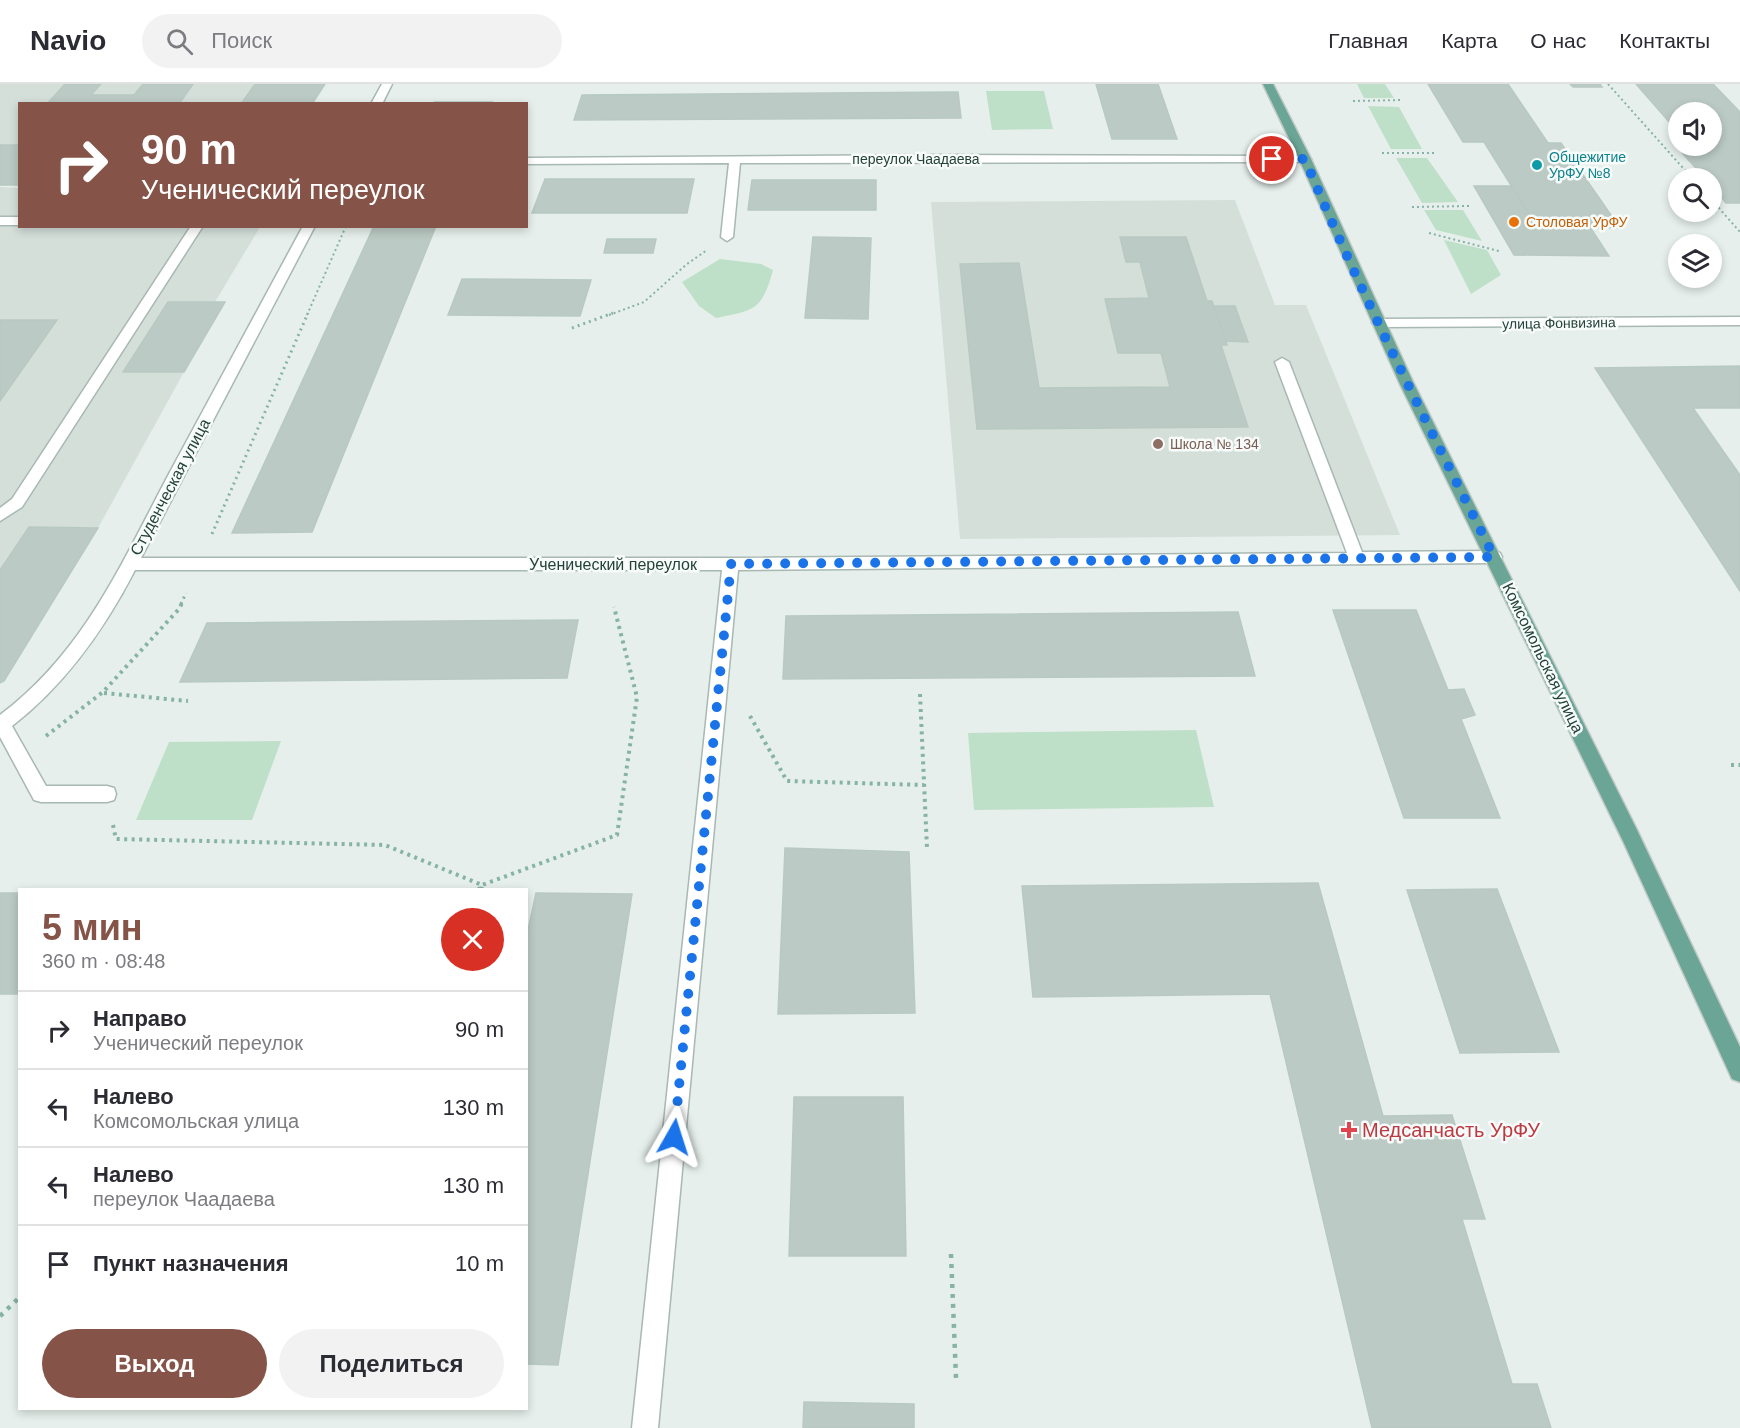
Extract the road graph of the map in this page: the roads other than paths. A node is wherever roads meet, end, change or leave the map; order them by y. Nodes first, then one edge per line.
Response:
1 (387, 84) edge
2 (1268, 84) edge
3 (377, 102) edge
4 (1305, 159) junction
5 (735, 160) junction
6 (528, 161) edge
7 (0, 221) edge
8 (18, 221) edge
9 (196, 228) edge
10 (308, 228) edge
11 (727, 237) road end
12 (1740, 321) edge
13 (1378, 323) junction
14 (1282, 362) dead end
15 (0, 516) edge
16 (1494, 557) junction
17 (1357, 559) junction
18 (129, 564) junction
19 (731, 564) junction
20 (1, 725) edge
21 (107, 795) road end
22 (1740, 1071) edge
23 (645, 1428) edge

1 - 3 street
2 - 4 main road, Комсомольская улица
4 - 5 street, переулок Чаадаева
4 - 13 main road, Комсомольская улица
5 - 6 street, переулок Чаадаева
5 - 11 street
7 - 8 street
9 - 15 street
10 - 18 street, Студенческая улица
12 - 13 street, улица Фонвизина
13 - 16 main road, Комсомольская улица
14 - 17 street
16 - 17 street, Ученический переулок
16 - 22 main road, Комсомольская улица
17 - 19 street, Ученический переулок
18 - 19 street, Ученический переулок
18 - 20 street, Студенческая улица
19 - 23 street
20 - 21 street

